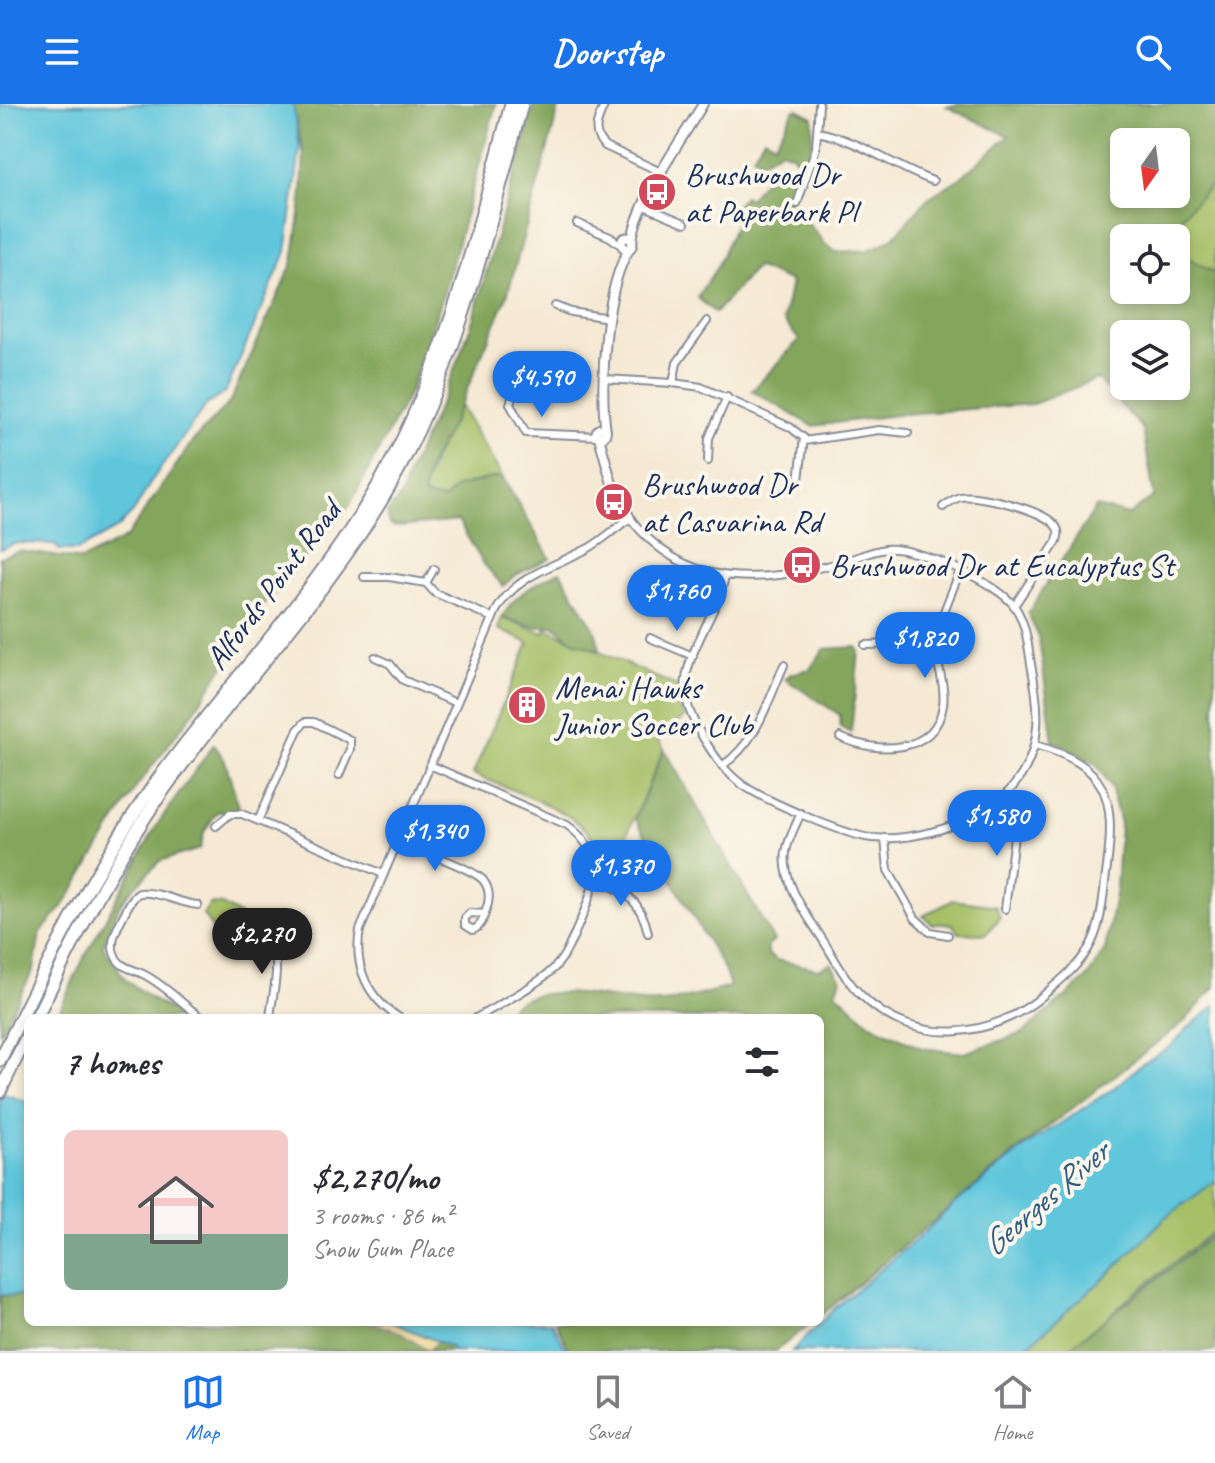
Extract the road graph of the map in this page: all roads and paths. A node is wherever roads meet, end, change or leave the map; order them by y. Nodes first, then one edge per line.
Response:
1 (511, 104) edge
2 (522, 104) edge
3 (605, 104) edge
4 (703, 104) edge
5 (819, 104) edge
6 (817, 132) junction
7 (663, 173) junction
8 (933, 181) dead end
9 (797, 204) dead end
10 (644, 206) junction
11 (577, 223) dead end
12 (685, 223) dead end
13 (626, 243) junction
14 (555, 306) dead end
15 (609, 318) junction
16 (707, 321) dead end
17 (605, 379) junction
18 (517, 383) dead end
19 (673, 383) junction
20 (727, 397) junction
21 (600, 433) junction
22 (908, 433) dead end
23 (804, 441) junction
24 (708, 461) dead end
25 (799, 480) dead end
26 (943, 507) dead end
27 (630, 518) junction
28 (434, 569) dead end
29 (960, 571) junction
30 (725, 576) junction
31 (364, 577) dead end
32 (426, 583) junction
33 (1014, 606) junction
34 (493, 618) junction
35 (650, 638) dead end
36 (934, 643) junction
37 (865, 645) dead end
38 (693, 656) junction
39 (375, 657) dead end
40 (784, 665) dead end
41 (456, 703) junction
42 (840, 737) dead end
43 (1035, 745) junction
44 (430, 765) junction
45 (722, 766) junction
46 (339, 775) dead end
47 (995, 805) junction
48 (801, 813) junction
49 (258, 821) junction
50 (216, 826) dead end
51 (885, 838) junction
52 (397, 841) junction
53 (383, 874) junction
54 (594, 882) junction
55 (198, 905) dead end
56 (1005, 909) dead end
57 (485, 914) dead end
58 (254, 928) dead end
59 (648, 933) dead end
60 (948, 935) dead end
61 (38, 1014) edge
62 (198, 1014) edge
63 (271, 1014) edge
64 (394, 1014) edge
65 (483, 1014) edge
66 (24, 1042) edge
67 (0, 1060) edge
68 (0, 1092) edge

1 - 67 highway, Alfords Point Road
2 - 61 highway, Alfords Point Road
3 - 7 street
4 - 7 street
5 - 6 street
6 - 8 street
6 - 9 street
7 - 10 street
10 - 12 street
10 - 13 street
11 - 13 street
13 - 15 street
14 - 15 street
15 - 17 street
16 - 19 street
17 - 19 street
17 - 21 street
18 - 21 street
19 - 20 street
20 - 23 street
20 - 24 street
21 - 27 street
22 - 23 street
23 - 25 street
26 - 33 street
27 - 30 street
27 - 34 street
28 - 32 street
29 - 30 street
29 - 33 street
29 - 36 street
30 - 38 street
31 - 32 street
32 - 34 street
33 - 43 street
34 - 41 street
35 - 38 street
36 - 37 street
36 - 42 street
38 - 45 street
39 - 41 street
40 - 45 street
41 - 44 street
43 - 47 street
43 - 48 street
44 - 52 street
44 - 54 street
45 - 48 street
46 - 49 street
47 - 51 street
47 - 56 street
48 - 51 street
49 - 50 street
49 - 53 street
51 - 60 street
52 - 53 street
52 - 57 street
53 - 64 street
54 - 59 street
54 - 65 street
55 - 62 street
58 - 63 street
66 - 68 highway

